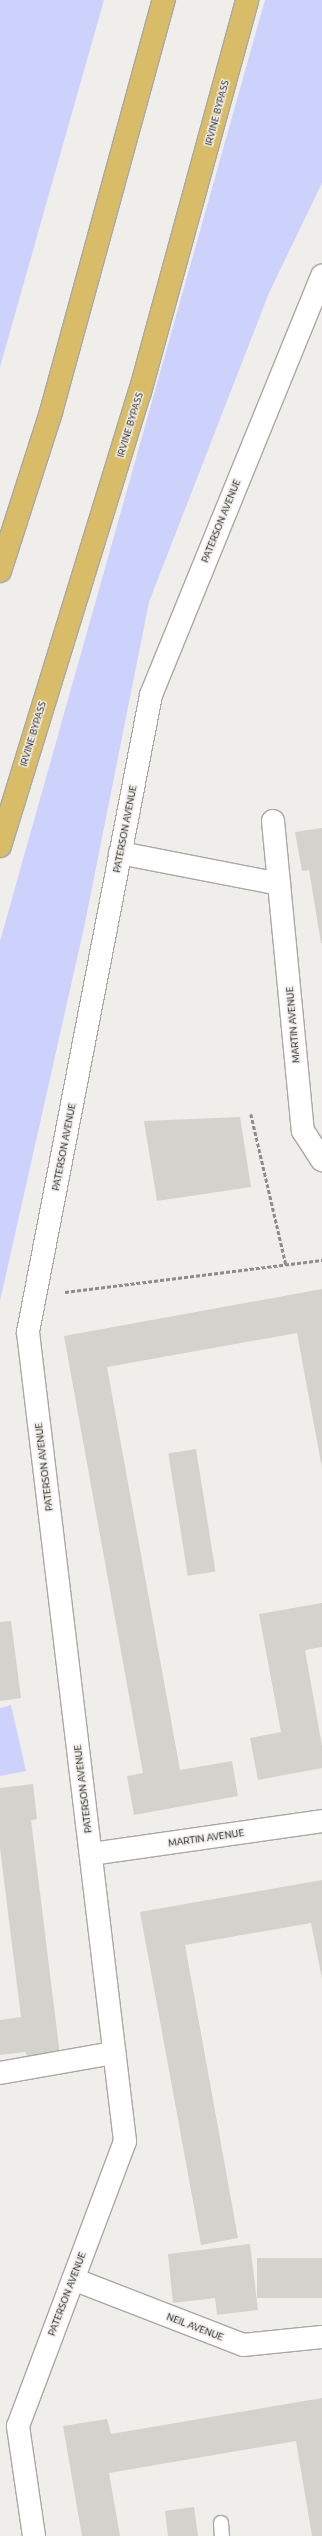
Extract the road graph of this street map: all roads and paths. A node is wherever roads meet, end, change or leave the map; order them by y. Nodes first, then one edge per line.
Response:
1 (164, 0) edge
2 (247, 0) edge
3 (322, 275) edge
4 (0, 571) edge
5 (273, 821) dead end
6 (0, 846) edge
7 (120, 853) junction
8 (279, 884) junction
9 (251, 1114) dead end
10 (322, 1160) edge
11 (322, 1260) edge
12 (286, 1264) junction
13 (35, 1296) junction
14 (322, 1821) edge
15 (91, 1854) junction
16 (114, 2053) junction
17 (0, 2073) edge
18 (73, 2279) junction
19 (322, 2337) edge
20 (34, 2536) edge

1 - 4 highway
2 - 6 highway, IRVINE BYPASS
3 - 7 street, PATERSON AVENUE
5 - 8 street, MARTIN AVENUE
7 - 8 street
7 - 13 street, PATERSON AVENUE
8 - 10 street, MARTIN AVENUE
9 - 12 path
11 - 12 path
12 - 13 path
13 - 15 street, PATERSON AVENUE
14 - 15 street, MARTIN AVENUE
15 - 16 street, PATERSON AVENUE
16 - 17 street
16 - 18 street, PATERSON AVENUE
18 - 19 street, NEIL AVENUE
18 - 20 street, PATERSON AVENUE

